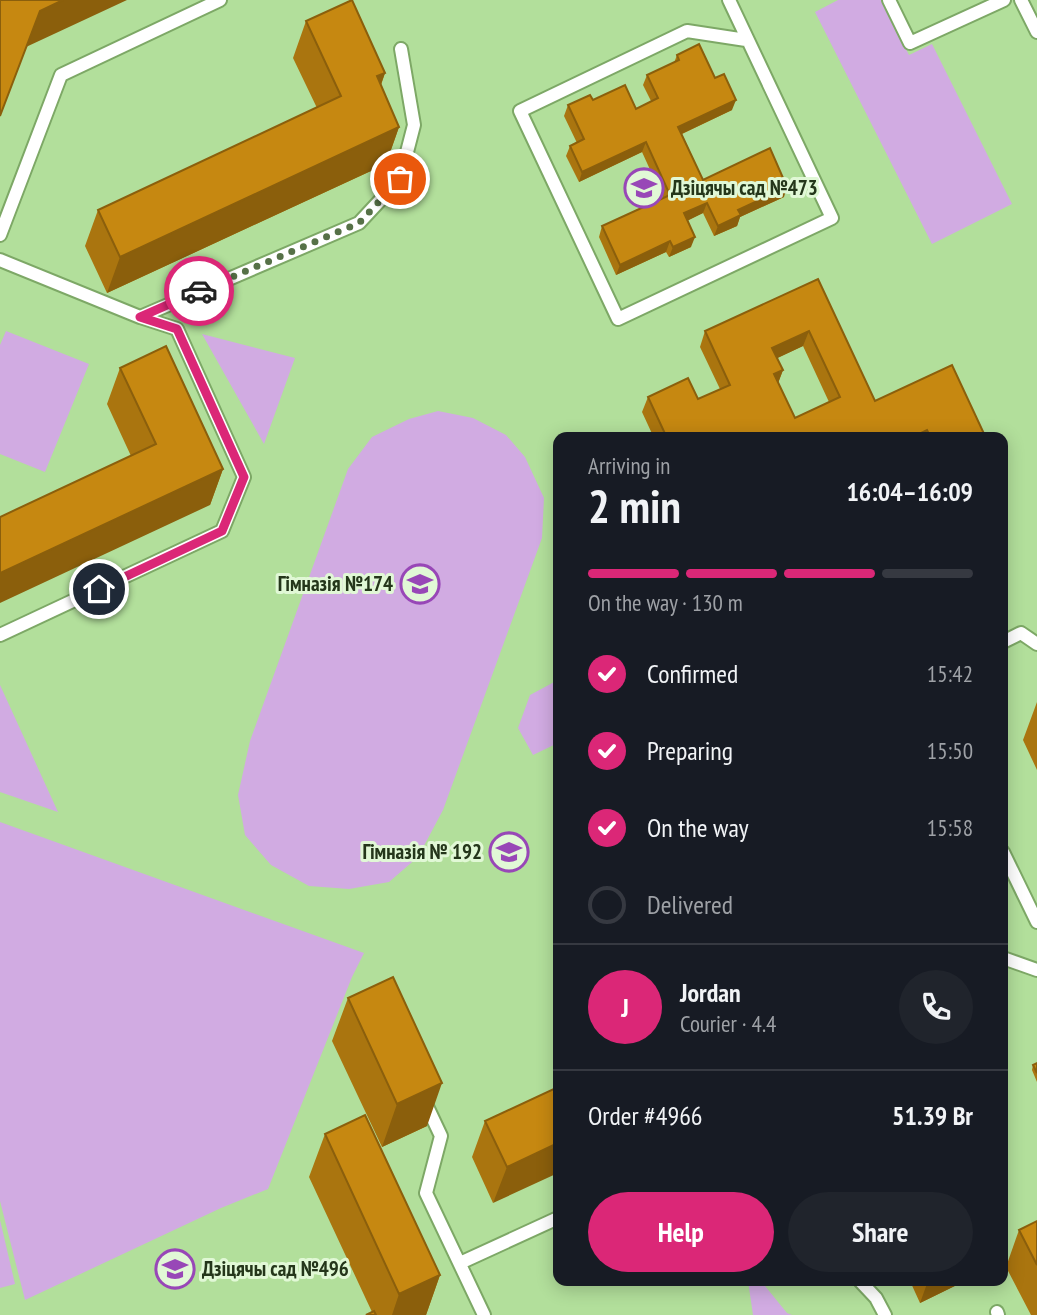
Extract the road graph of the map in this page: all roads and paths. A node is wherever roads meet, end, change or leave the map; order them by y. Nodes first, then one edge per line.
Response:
1 (220, 0) edge
2 (729, 0) edge
3 (889, 0) edge
4 (1004, 0) edge
5 (1021, 0) edge
6 (1037, 32) edge
7 (746, 40) junction
8 (401, 49) dead end
9 (0, 234) edge
10 (0, 260) edge
11 (140, 317) junction
12 (0, 635) edge
13 (1008, 640) edge
14 (1037, 644) edge
15 (1008, 862) edge
16 (1037, 922) edge
17 (1008, 960) edge
18 (1037, 970) edge
19 (418, 1088) edge
20 (553, 1220) edge
21 (460, 1263) junction
22 (865, 1286) edge
23 (484, 1315) edge
24 (885, 1315) edge

1 - 9 lane
2 - 7 lane
3 - 4 lane
5 - 6 lane
7 - 7 lane
8 - 11 lane
10 - 11 lane
11 - 12 lane
13 - 14 lane
15 - 16 lane
17 - 18 lane
19 - 21 lane
20 - 21 lane
21 - 23 lane
22 - 24 lane

